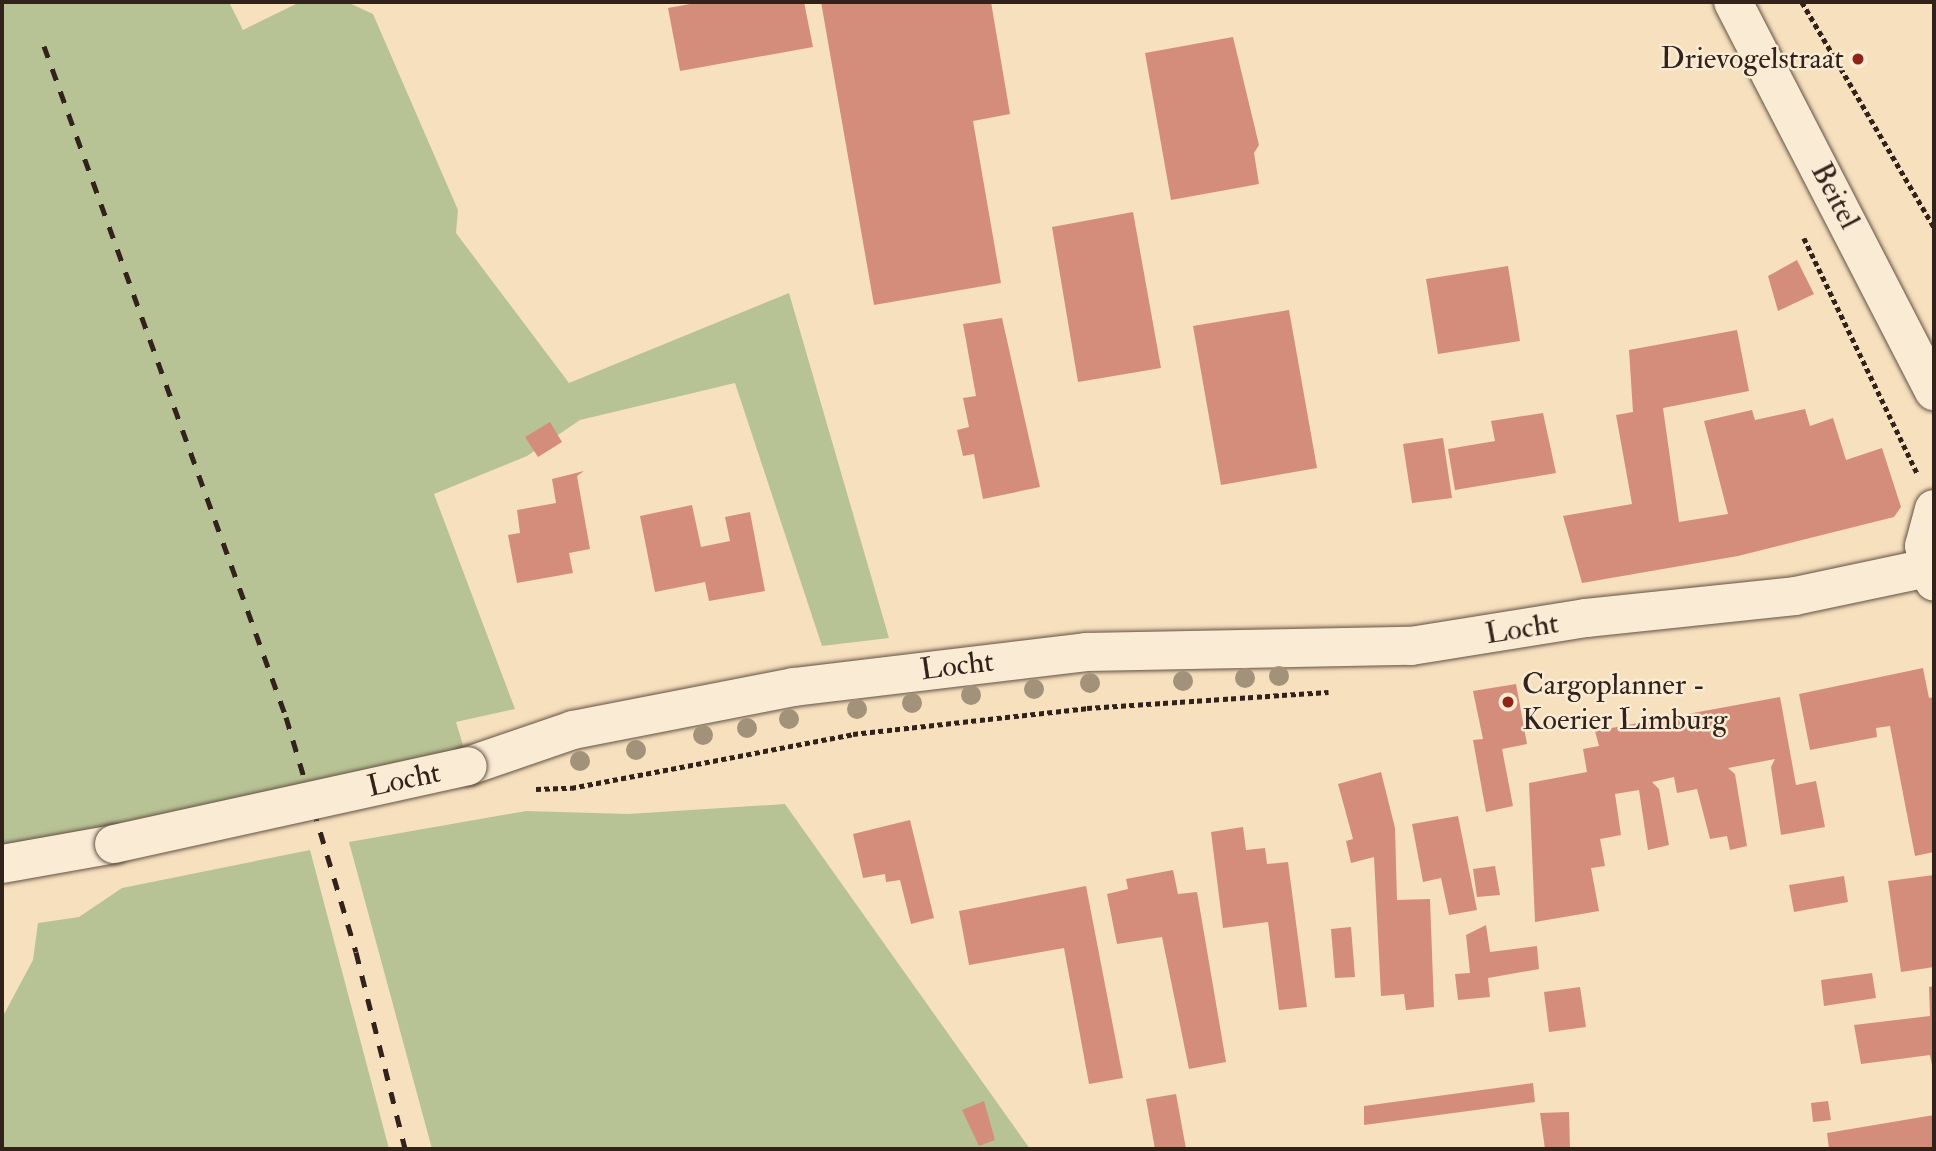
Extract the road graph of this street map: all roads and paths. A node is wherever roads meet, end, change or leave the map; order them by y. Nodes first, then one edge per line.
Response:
1 (1733, 2) edge
2 (1802, 2) edge
3 (1934, 228) edge
4 (1802, 233) dead end
5 (1934, 391) edge
6 (1928, 496) edge
7 (1931, 575) edge
8 (1341, 690) dead end
9 (532, 789) dead end
10 (2, 863) edge

1 - 5 street, Beitel
2 - 3 path
4 - 6 path
6 - 7 street
7 - 10 street, Locht, bridge
8 - 9 path

